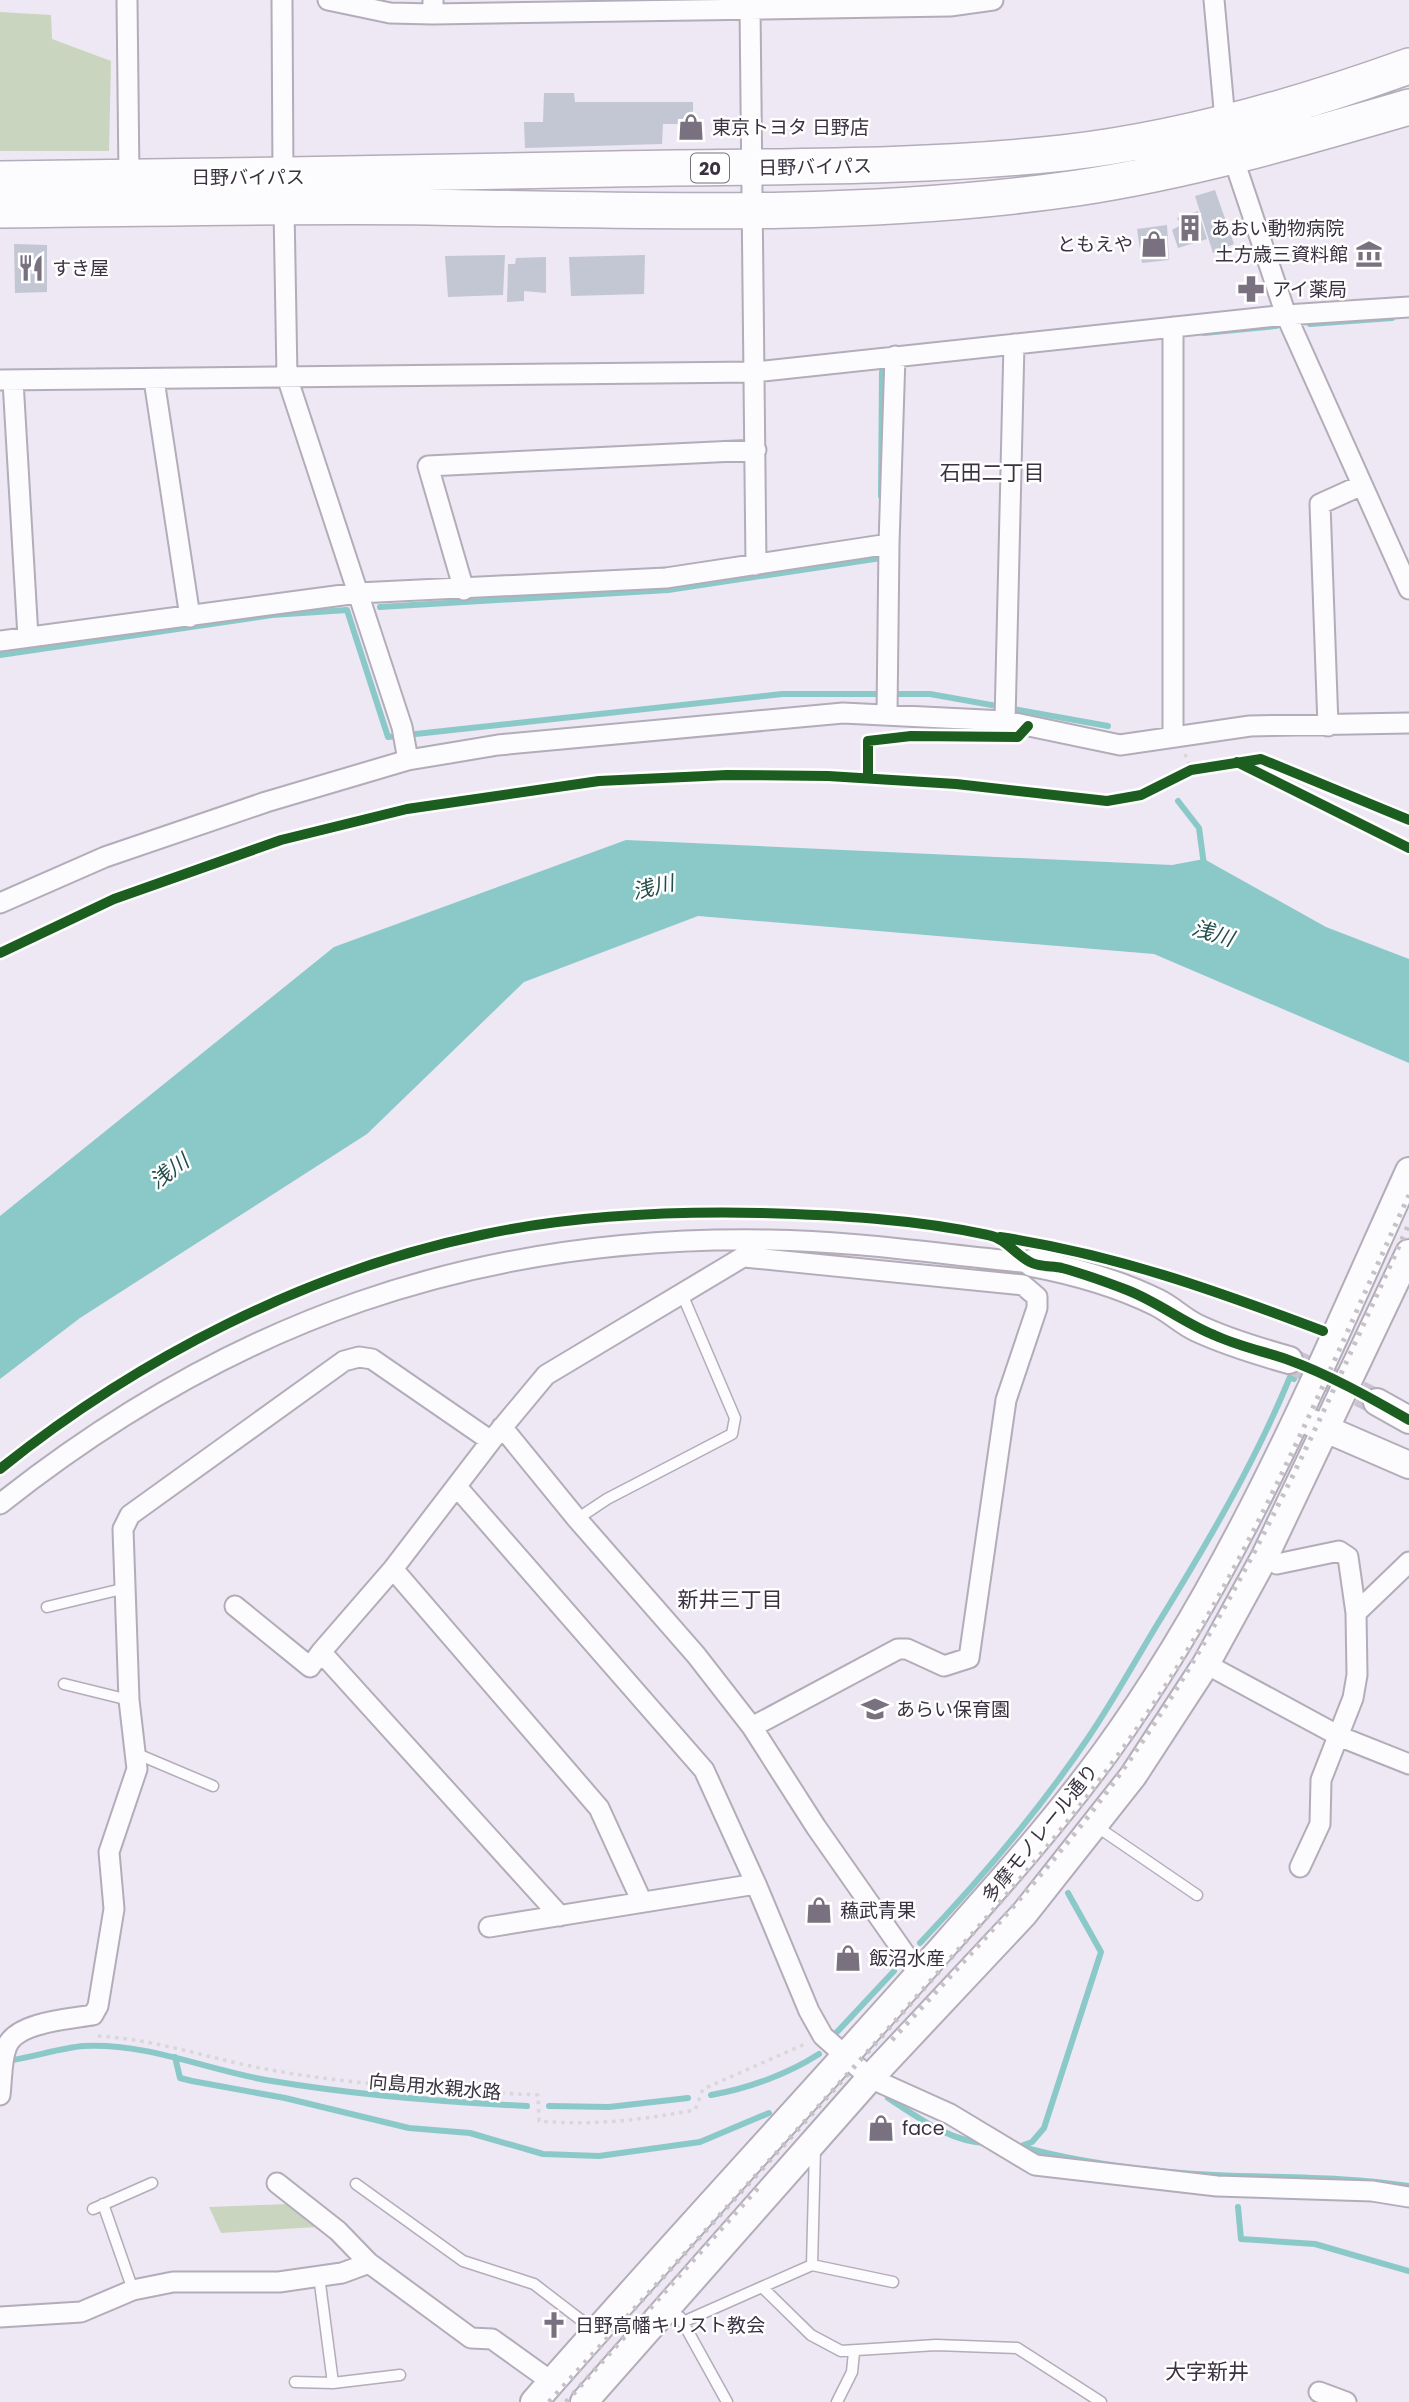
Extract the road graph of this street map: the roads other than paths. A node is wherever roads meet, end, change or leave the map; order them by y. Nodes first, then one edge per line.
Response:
1 (127, 0) edge
2 (282, 0) edge
3 (328, 0) edge
4 (990, 0) edge
5 (1213, 0) edge
6 (752, 4) edge
7 (433, 7) edge
8 (1409, 66) edge
9 (1409, 107) edge
10 (1225, 120) junction
11 (1233, 157) junction
12 (750, 168) junction
13 (130, 178) junction
14 (0, 179) edge
15 (283, 192) junction
16 (752, 209) junction
17 (0, 210) edge
18 (1409, 307) edge
19 (1286, 315) junction
20 (1173, 327) junction
21 (1014, 344) junction
22 (895, 356) junction
23 (755, 372) junction
24 (287, 377) junction
25 (154, 380) junction
26 (7, 381) edge
27 (756, 450) junction
28 (1362, 485) junction
29 (889, 544) junction
30 (756, 565) junction
31 (1409, 589) edge
32 (464, 590) junction
33 (358, 593) junction
34 (190, 617) junction
35 (28, 638) junction
36 (0, 641) edge
37 (888, 708) junction
38 (1005, 719) junction
39 (1409, 723) edge
40 (1328, 726) junction
41 (1173, 736) junction
42 (408, 753) junction
43 (0, 903) edge
44 (1409, 1171) edge
45 (772, 1240) junction
46 (1409, 1253) edge
47 (744, 1257) junction
48 (1032, 1263) joint
49 (681, 1294) junction
50 (1289, 1360) tunnel mouth
51 (1377, 1402) tunnel mouth
52 (1297, 1417) junction
53 (1409, 1420) edge
54 (1327, 1429) junction
55 (496, 1434) junction
56 (1409, 1465) edge
57 (457, 1487) junction
58 (0, 1504) edge
59 (577, 1519) junction
60 (1264, 1558) junction
61 (1409, 1562) edge
62 (393, 1569) junction
63 (126, 1588) junction
64 (235, 1606) dead end
65 (47, 1607) dead end
66 (1356, 1613) junction
67 (321, 1652) junction
68 (1206, 1664) junction
69 (64, 1684) dead end
70 (130, 1700) junction
71 (752, 1727) junction
72 (1340, 1737) junction
73 (135, 1753) junction
74 (1409, 1763) edge
75 (213, 1786) dead end
76 (1096, 1826) junction
77 (1300, 1867) dead end
78 (756, 1884) junction
79 (1197, 1895) dead end
80 (642, 1902) junction
81 (560, 1916) junction
82 (489, 1927) dead end
83 (919, 1974) junction
84 (845, 2057) junction
85 (870, 2078) junction
86 (0, 2095) edge
87 (814, 2141) junction
88 (152, 2183) dead end
89 (277, 2183) dead end
90 (356, 2184) dead end
91 (1409, 2197) edge
92 (103, 2204) junction
93 (93, 2209) dead end
94 (369, 2263) junction
95 (812, 2265) junction
96 (319, 2276) junction
97 (893, 2282) dead end
98 (762, 2287) junction
99 (133, 2290) junction
100 (678, 2313) junction
101 (0, 2317) edge
102 (597, 2332) junction
103 (854, 2352) junction
104 (400, 2375) dead end
105 (295, 2382) dead end
106 (333, 2383) junction
107 (1319, 2392) dead end
108 (539, 2397) edge
109 (584, 2402) edge
110 (727, 2402) edge
111 (837, 2402) edge
112 (1101, 2402) edge
113 (1346, 2402) edge

1 - 13 street
2 - 15 street
3 - 7 street
4 - 6 street
5 - 10 street
6 - 7 street
6 - 12 street
8 - 10 highway, 日野バイパス / 20
9 - 11 highway, 日野バイパス / 20
10 - 12 highway, 日野バイパス / 20
11 - 16 highway, 日野バイパス / 20
11 - 19 street
12 - 15 highway, 日野バイパス / 20
12 - 16 street
13 - 14 highway, 日野バイパス / 20
13 - 15 highway, 日野バイパス / 20
15 - 16 highway, 日野バイパス / 20
15 - 17 highway, 日野バイパス / 20
15 - 24 street
16 - 23 street
18 - 19 street
19 - 20 street
19 - 28 street
20 - 21 street
20 - 41 street
21 - 22 street
21 - 38 street
22 - 23 street
22 - 29 street
23 - 24 street
23 - 27 street
24 - 25 street
24 - 33 street
25 - 26 street
25 - 34 street
26 - 35 street
27 - 30 street
27 - 32 street
28 - 31 street
28 - 40 street
29 - 30 street
29 - 37 street
30 - 32 street
32 - 33 street
33 - 34 street
33 - 42 street
34 - 35 street
35 - 36 street
37 - 38 street
37 - 42 street
38 - 41 street
39 - 40 street
40 - 41 street
42 - 43 street
44 - 52 main road, 多摩モノレール通り
45 - 47 street
45 - 48 street
45 - 58 street
46 - 54 main road, 多摩モノレール通り
47 - 49 street
47 - 71 street
48 - 50 main road
49 - 55 street
49 - 59 lane
51 - 53 main road
52 - 54 main road
52 - 83 main road, 多摩モノレール通り
54 - 56 main road
54 - 60 main road, 多摩モノレール通り
55 - 57 street
55 - 59 street
55 - 63 street
57 - 62 street
57 - 78 street
59 - 71 street
60 - 66 street
60 - 68 main road, 多摩モノレール通り
61 - 66 street
62 - 67 street
62 - 80 street
63 - 65 lane
63 - 70 street
64 - 67 street
66 - 72 street
67 - 81 street
68 - 72 street
68 - 76 main road, 多摩モノレール通り
69 - 70 lane
70 - 73 street
71 - 83 street
72 - 74 street
72 - 77 street
73 - 75 lane
73 - 86 street
76 - 79 lane
76 - 85 main road, 多摩モノレール通り
78 - 80 street
78 - 84 street
80 - 81 street
81 - 82 street
83 - 84 main road, 多摩モノレール通り
84 - 85 street
84 - 102 main road, 多摩モノレール通り
85 - 87 main road, 多摩モノレール通り
85 - 91 street
87 - 95 lane
87 - 100 main road, 多摩モノレール通り
88 - 92 lane
89 - 94 street
90 - 102 lane
92 - 93 lane
92 - 99 lane
94 - 96 street
94 - 108 street
95 - 97 lane
95 - 98 lane
96 - 99 street
96 - 106 lane
98 - 100 lane
98 - 103 lane
99 - 101 street
100 - 109 main road, 多摩モノレール通り
100 - 110 lane
102 - 108 main road, 多摩モノレール通り
103 - 111 lane
103 - 112 lane
104 - 106 lane
105 - 106 lane
107 - 113 street

